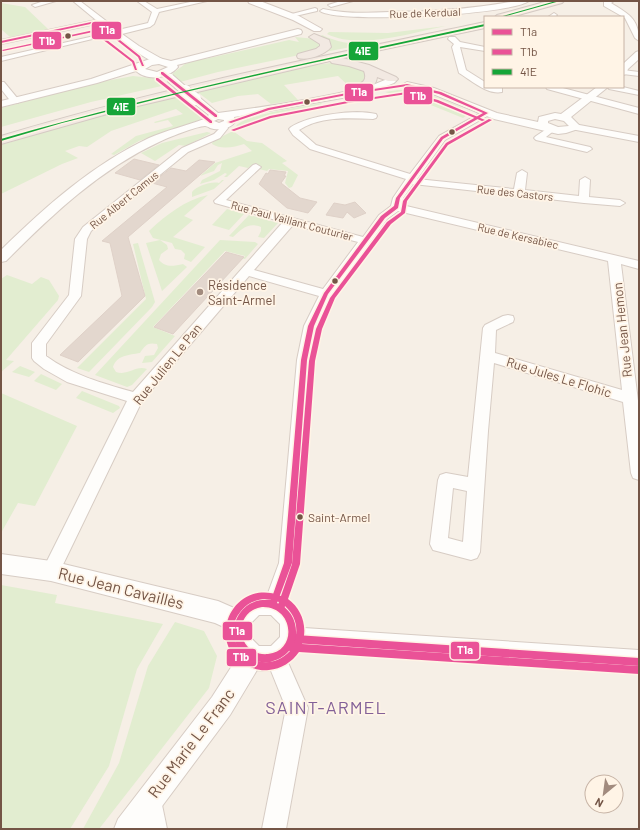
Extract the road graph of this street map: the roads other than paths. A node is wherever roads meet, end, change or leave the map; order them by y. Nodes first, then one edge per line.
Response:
1 (53, 1) edge
2 (70, 1) edge
3 (76, 1) edge
4 (140, 1) edge
5 (204, 1) edge
6 (252, 1) edge
7 (350, 1) edge
8 (526, 1) edge
9 (610, 1) edge
10 (564, 2) edge
11 (183, 3) edge
12 (471, 3) dead end
13 (35, 4) dead end
14 (269, 7) junction
15 (322, 8) junction
16 (156, 11) junction
17 (422, 14) junction
18 (342, 15) junction
19 (294, 16) junction
20 (486, 16) edge
21 (506, 16) edge
22 (524, 16) edge
23 (483, 17) edge
24 (627, 20) edge
25 (98, 21) junction
26 (430, 21) dead end
27 (340, 24) dead end
28 (484, 26) edge
29 (484, 26) edge
30 (302, 32) junction
31 (317, 33) junction
32 (113, 34) junction
33 (639, 38) edge
34 (334, 39) dead end
35 (1, 42) edge
36 (349, 42) dead end
37 (484, 49) edge
38 (639, 54) edge
39 (1, 59) edge
40 (159, 61) junction
41 (171, 64) junction
42 (143, 68) junction
43 (624, 68) edge
44 (369, 69) junction
45 (624, 72) edge
46 (639, 74) edge
47 (167, 80) junction
48 (400, 81) junction
49 (1, 84) edge
50 (484, 85) edge
51 (492, 88) edge
52 (554, 88) edge
53 (602, 88) edge
54 (616, 88) edge
55 (499, 90) dead end
56 (352, 92) junction
57 (639, 93) edge
58 (589, 98) junction
59 (15, 101) junction
60 (131, 103) junction
61 (1, 104) edge
62 (639, 111) edge
63 (486, 113) junction
64 (373, 116) dead end
65 (564, 117) junction
66 (218, 121) junction
67 (548, 124) junction
68 (574, 127) junction
69 (1, 132) edge
70 (639, 139) edge
71 (1, 140) edge
72 (587, 149) dead end
73 (256, 167) dead end
74 (522, 174) dead end
75 (411, 179) junction
76 (584, 180) dead end
77 (519, 193) junction
78 (584, 200) junction
79 (620, 203) dead end
80 (396, 207) junction
81 (291, 220) junction
82 (366, 241) junction
83 (1, 258) edge
84 (614, 259) junction
85 (639, 265) edge
86 (245, 271) junction
87 (326, 294) junction
88 (508, 319) dead end
89 (488, 356) junction
90 (136, 398) junction
91 (630, 398) junction
92 (639, 473) edge
93 (476, 486) dead end
94 (1, 564) edge
95 (51, 571) junction
96 (273, 604) junction
97 (239, 622) junction
98 (291, 639) junction
99 (264, 656) junction
100 (639, 662) edge
101 (149, 800) junction
102 (128, 829) edge
103 (155, 829) edge
104 (274, 829) edge

1 - 13 street
2 - 25 street
3 - 25 street
4 - 16 street
5 - 11 street
6 - 14 main road
7 - 15 street
8 - 20 street, Rue de Kerdual
9 - 24 street
10 - 21 highway
10 - 22 highway
11 - 16 street
12 - 23 street
14 - 19 main road
14 - 30 main road
15 - 18 street, Rue de Kerdual
15 - 19 street
16 - 32 street
17 - 18 street, Rue de Kerdual
17 - 23 street, Rue de Kerdual
17 - 26 street
18 - 27 street
19 - 31 main road
23 - 36 highway
23 - 47 highway
24 - 33 street
25 - 32 street
25 - 35 street
28 - 48 highway
29 - 60 highway
30 - 31 main road
30 - 41 street
31 - 34 highway
31 - 47 highway
32 - 39 street
32 - 40 street
32 - 42 street
37 - 50 street
38 - 43 street
40 - 41 street
40 - 42 street
41 - 47 street
42 - 47 street
42 - 59 street
44 - 48 highway
44 - 56 highway
44 - 60 highway
45 - 46 street
47 - 66 street, bridge
47 - 69 highway
48 - 56 street
48 - 63 street
48 - 67 street
49 - 59 street
51 - 55 street
52 - 58 street
53 - 58 street
54 - 57 street
56 - 66 street
58 - 62 street
58 - 65 street
59 - 61 street
60 - 71 highway
63 - 67 street
63 - 75 street
64 - 75 street, Rue des Castors
65 - 67 street
65 - 68 street
66 - 83 street
66 - 90 street, Rue Albert Camus
67 - 68 street
67 - 72 street
68 - 70 street
73 - 81 street, Rue Paul Vaillant Couturier
74 - 77 street
75 - 77 street, Rue des Castors
75 - 80 street
76 - 78 street
77 - 78 street, Rue des Castors
78 - 79 street, Rue des Castors
80 - 82 street
80 - 84 street, Rue de Kersabiec
81 - 82 street, Rue Paul Vaillant Couturier
81 - 86 street, Rue Julien Le Pan
82 - 87 street
84 - 85 street, Rue de Kersabiec
84 - 91 street, Rue Jean Hemon
86 - 87 street
86 - 90 street, Rue Julien Le Pan
87 - 96 street
88 - 89 street, Rue Jules Le Flohic
89 - 91 street, Rue Jules Le Flohic
89 - 93 street, Rue Jules Le Flohic
90 - 95 street, Rue Julien Le Pan
91 - 92 street, Rue Jean Hemon
94 - 95 street, Rue Jean Cavaillès
95 - 97 street, Rue Jean Cavaillès
96 - 97 street
96 - 98 street
97 - 99 street
98 - 99 street
98 - 100 street
99 - 101 street, Rue Marie Le Franc
99 - 104 street
101 - 102 street, Rue Marie Le Franc
101 - 103 street

